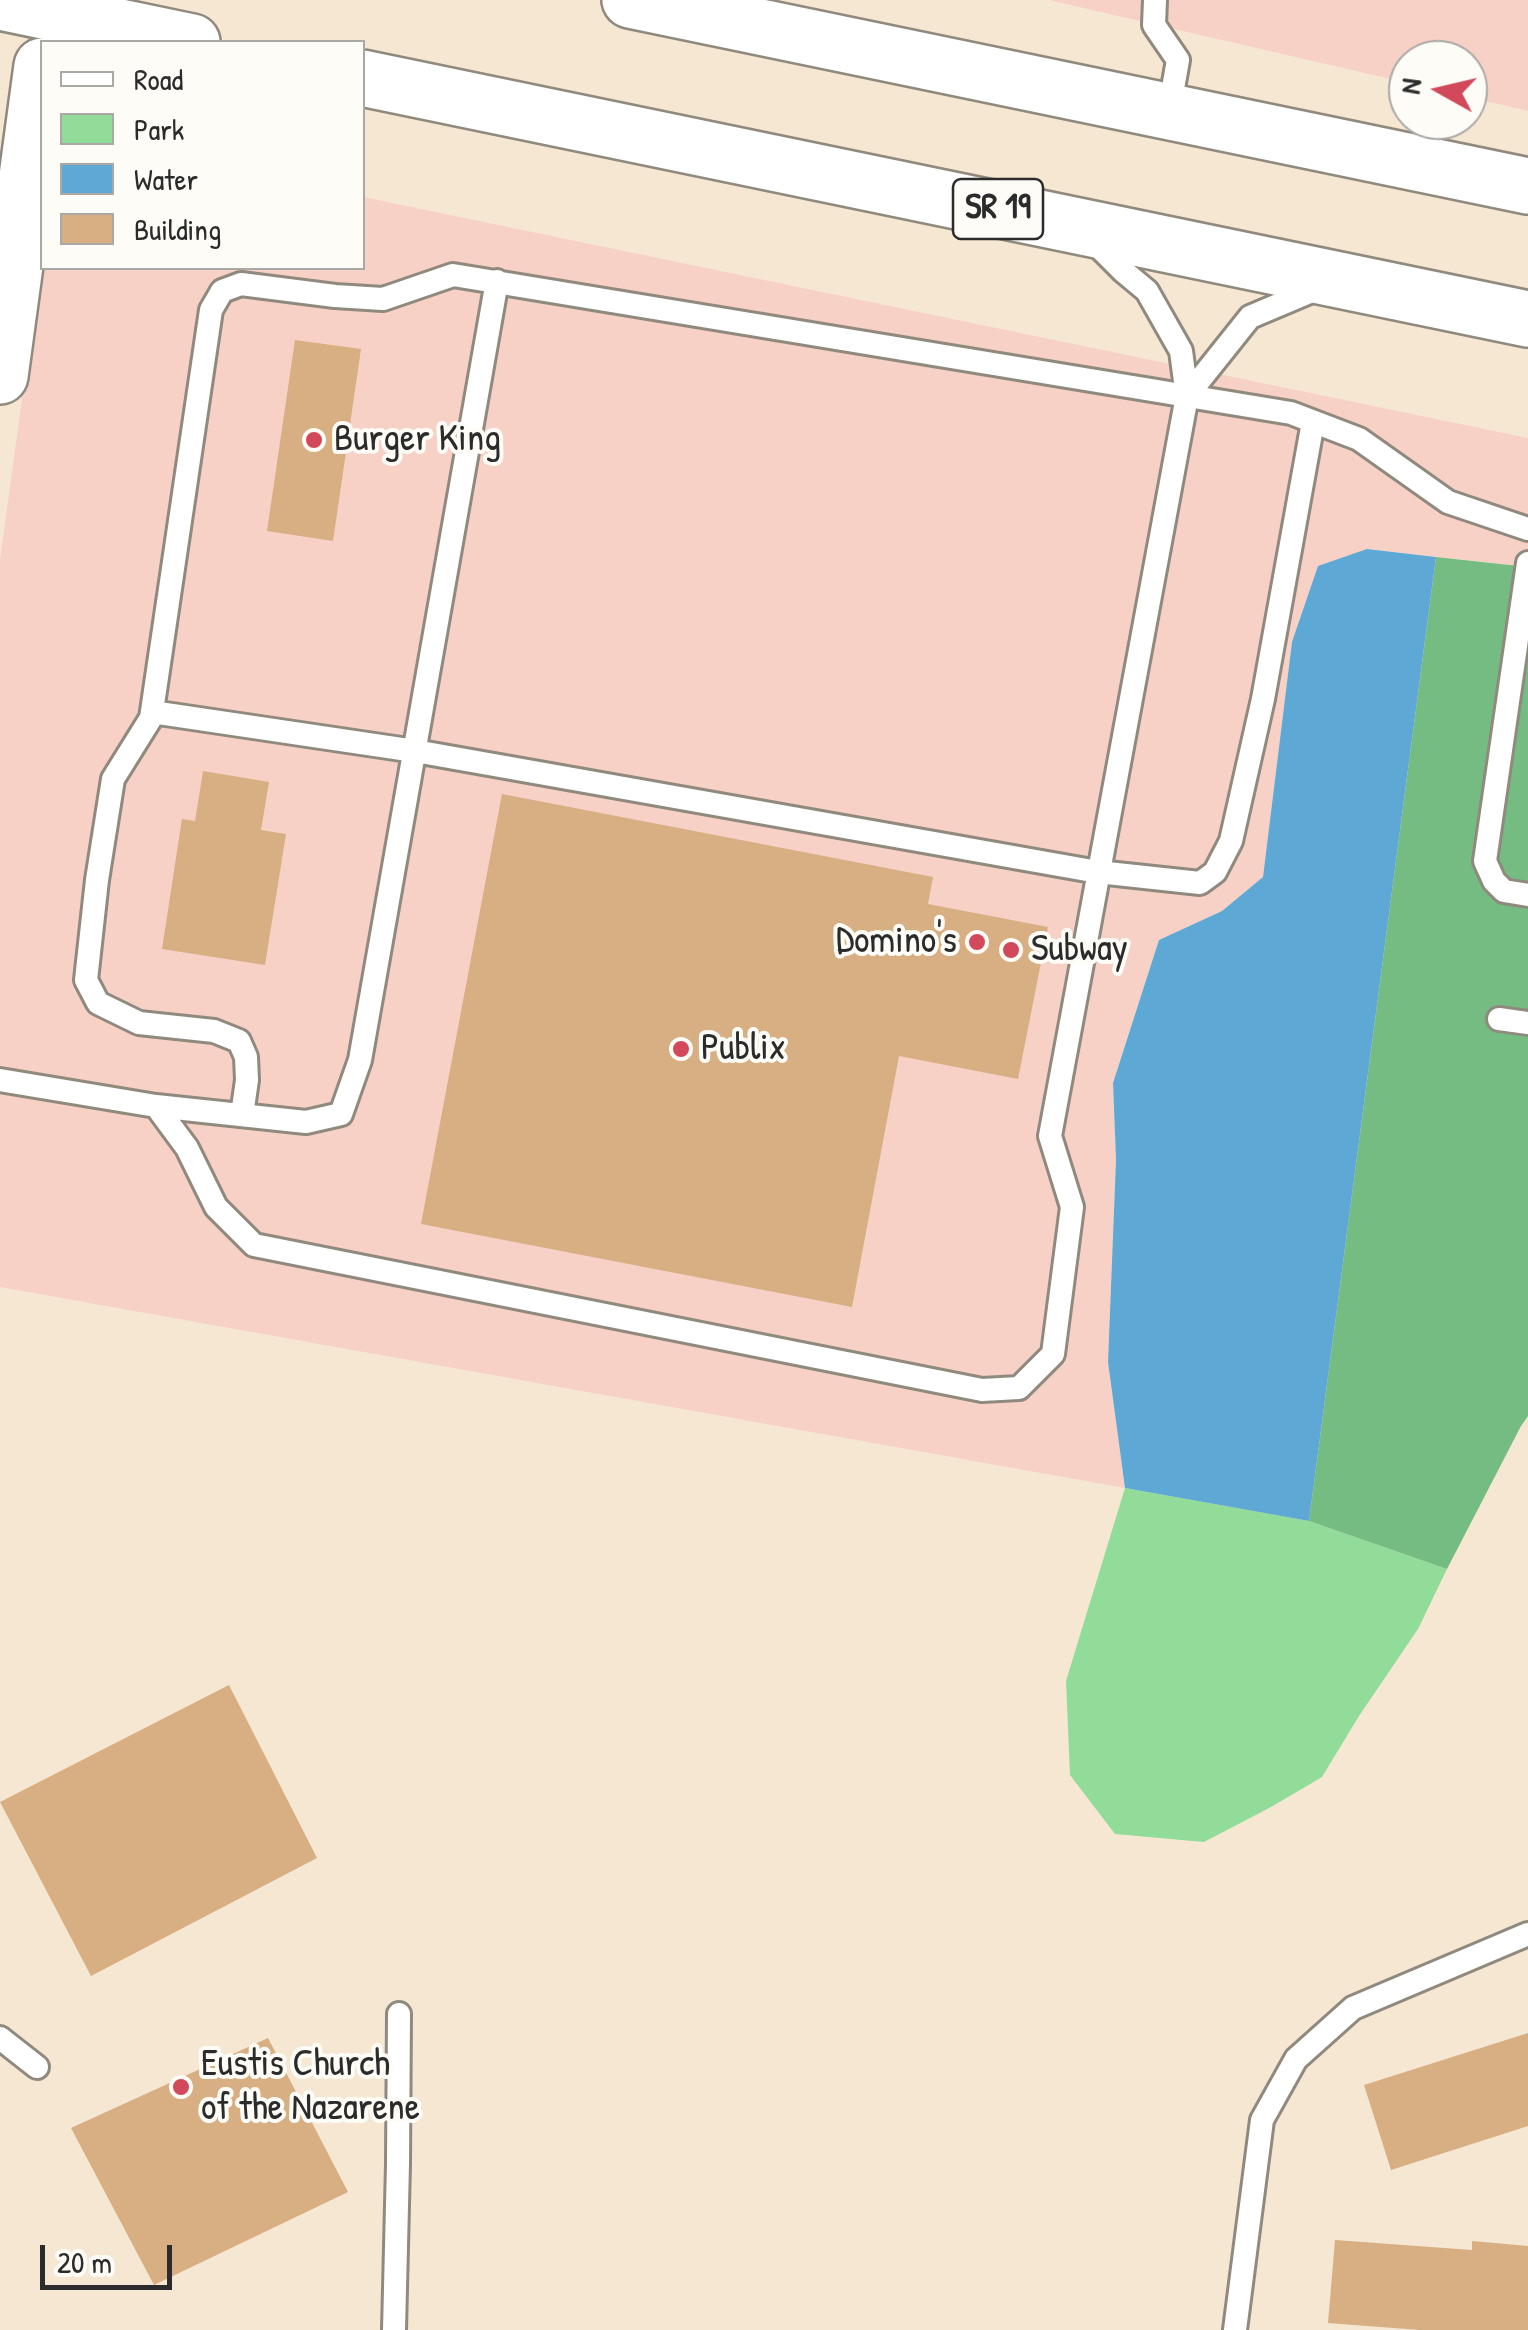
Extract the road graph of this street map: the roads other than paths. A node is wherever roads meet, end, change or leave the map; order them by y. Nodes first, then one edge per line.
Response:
1 (630, 0) edge
2 (1154, 0) edge
3 (712, 8) edge
4 (37, 14) edge
5 (181, 40) edge
6 (365, 79) edge
7 (40, 81) edge
8 (1169, 111) junction
9 (1528, 186) edge
10 (1078, 226) junction
11 (1339, 280) junction
12 (497, 281) junction
13 (1452, 304) junction
14 (1528, 311) edge
15 (1528, 319) edge
16 (0, 376) edge
17 (1187, 396) junction
18 (1312, 422) junction
19 (1528, 529) edge
20 (1528, 564) edge
21 (152, 712) junction
22 (415, 751) junction
23 (1098, 872) junction
24 (1528, 895) edge
25 (1499, 1020) dead end
26 (1528, 1023) edge
27 (0, 1080) edge
28 (156, 1106) junction
29 (242, 1116) junction
30 (1528, 1934) edge
31 (399, 2014) dead end
32 (0, 2038) edge
33 (38, 2067) dead end
34 (394, 2330) edge
35 (1235, 2330) edge

1 - 3 main road
2 - 8 lane
3 - 8 main road
4 - 5 main road
6 - 10 main road, SR 19
7 - 16 main road
8 - 9 main road
10 - 11 main road, SR 19
10 - 17 lane
11 - 13 main road, SR 19
11 - 17 lane
12 - 17 lane
12 - 21 lane
12 - 22 lane
13 - 14 main road
13 - 15 main road, SR 19
17 - 18 lane
17 - 23 lane
18 - 19 lane
18 - 23 lane
20 - 24 lane
21 - 22 lane
21 - 29 lane
22 - 23 lane
22 - 29 lane
23 - 28 lane
25 - 26 lane
27 - 28 lane
28 - 29 lane
30 - 35 lane
31 - 34 lane
32 - 33 lane

